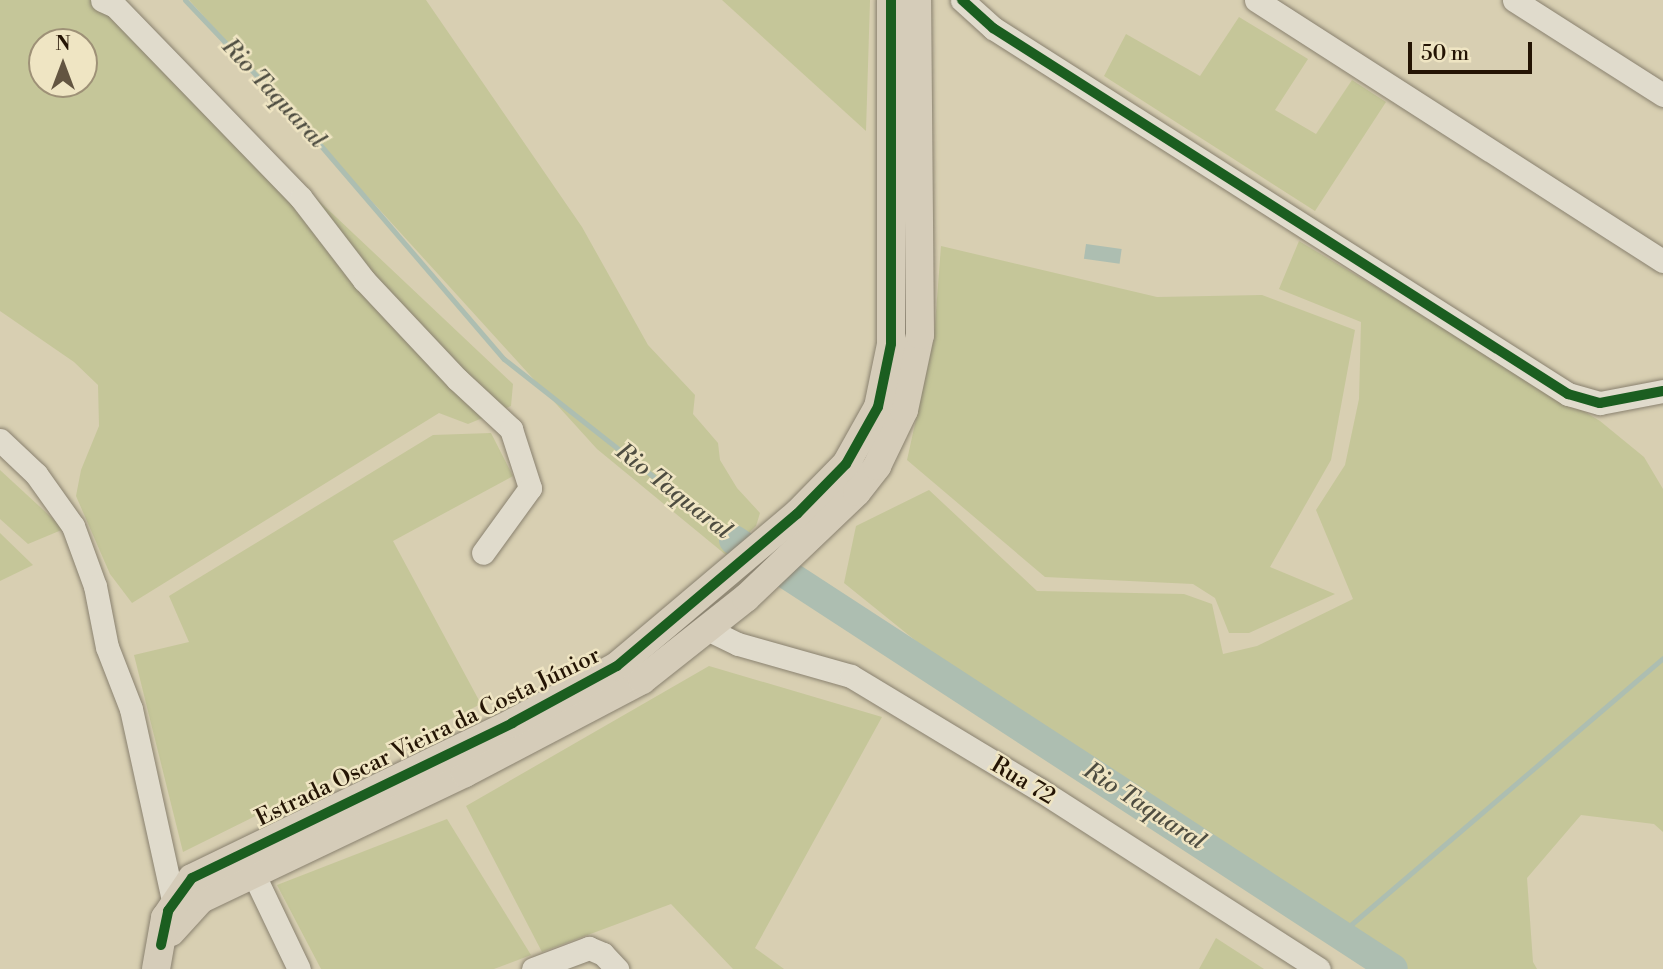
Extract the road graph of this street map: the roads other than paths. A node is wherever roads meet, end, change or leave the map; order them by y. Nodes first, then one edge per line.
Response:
1 (103, 0) edge
2 (891, 0) edge
3 (917, 0) edge
4 (962, 0) edge
5 (1256, 0) edge
6 (1514, 0) edge
7 (1663, 95) edge
8 (1663, 261) edge
9 (1663, 391) edge
10 (0, 440) edge
11 (483, 553) dead end
12 (709, 630) junction
13 (253, 873) junction
14 (173, 900) junction
15 (158, 957) edge
16 (299, 969) edge
17 (533, 969) edge
18 (617, 969) edge
19 (1319, 969) edge

1 - 11 street
2 - 14 main road, Estrada Oscar Vieira da Costa Júnior
3 - 12 main road, Estrada Oscar Vieira da Costa Júnior
4 - 9 street
5 - 8 street
6 - 7 street
10 - 14 street
12 - 13 main road, Estrada Oscar Vieira da Costa Júnior
12 - 19 street, Rua 72
13 - 15 main road, Estrada Oscar Vieira da Costa Júnior
13 - 16 street
14 - 15 main road, Estrada Oscar Vieira da Costa Júnior
17 - 18 street

